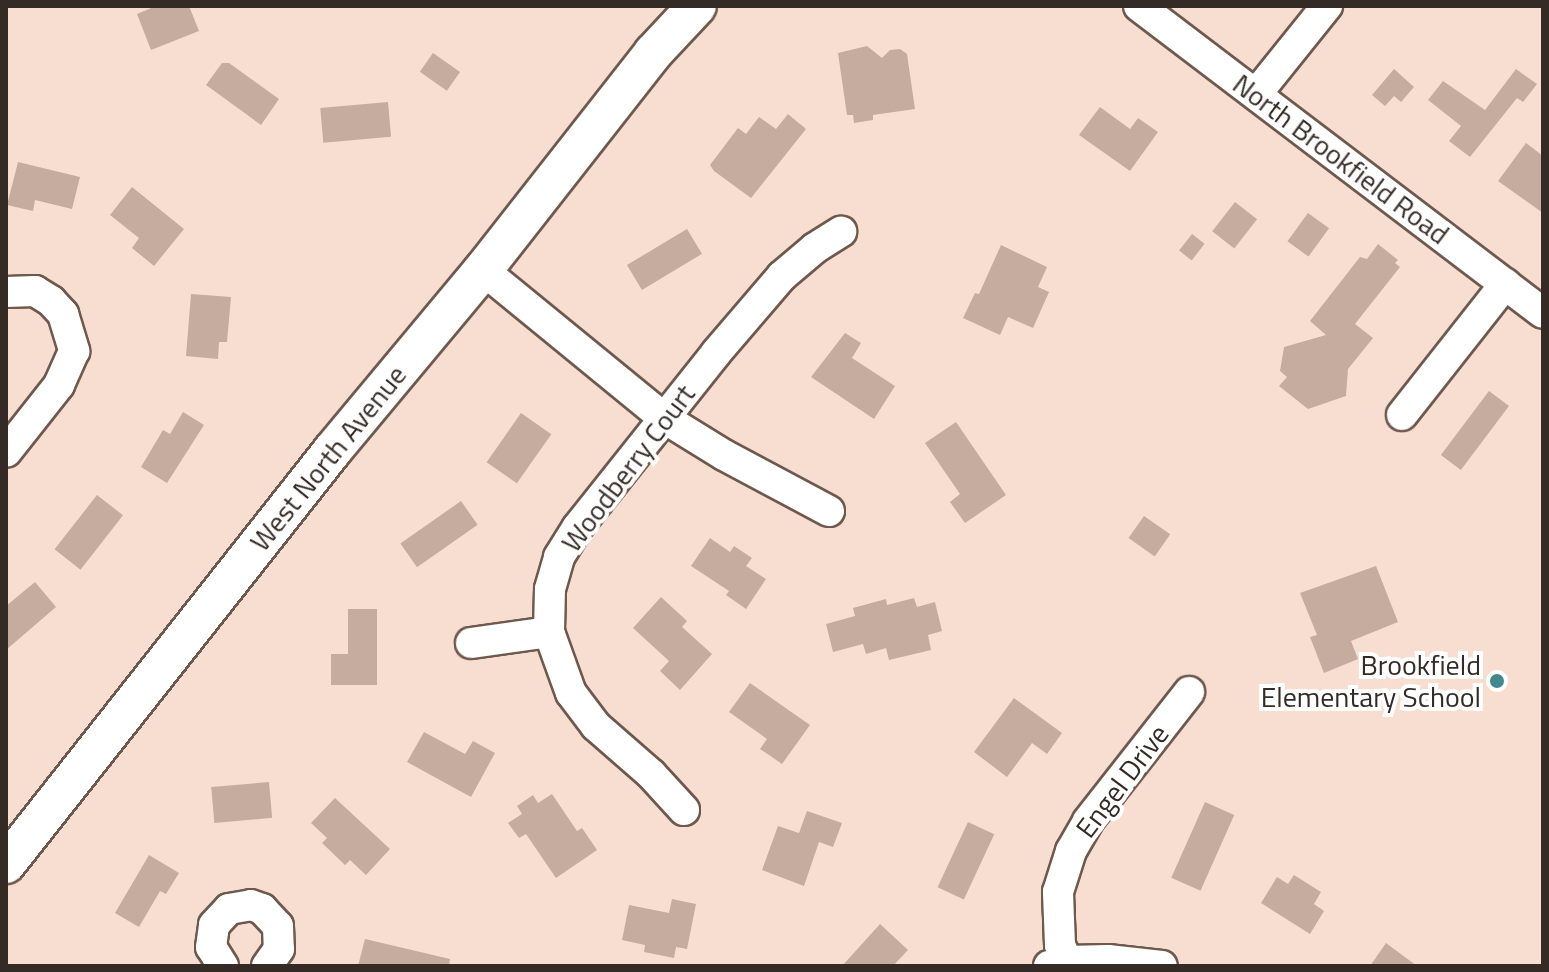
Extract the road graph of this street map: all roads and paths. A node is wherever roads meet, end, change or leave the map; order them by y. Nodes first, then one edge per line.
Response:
1 (684, 6) edge
2 (697, 6) edge
3 (1139, 6) edge
4 (1327, 6) edge
5 (653, 53) junction
6 (1257, 93) junction
7 (841, 232) dead end
8 (483, 270) junction
9 (1505, 284) junction
10 (6, 292) edge
11 (1543, 313) edge
12 (1402, 415) dead end
13 (664, 418) junction
14 (6, 452) edge
15 (829, 511) dead end
16 (549, 632) junction
17 (471, 643) dead end
18 (1189, 692) dead end
19 (684, 810) dead end
20 (6, 864) edge
21 (1058, 964) edge
22 (223, 966) edge
23 (267, 966) edge
24 (1162, 966) edge

1 - 5 main road, West North Avenue
2 - 5 main road, West North Avenue
3 - 6 street, North Brookfield Road
4 - 6 street
5 - 8 main road, West North Avenue
6 - 9 street, North Brookfield Road
7 - 13 street, Woodberry Court
8 - 13 street
8 - 20 main road, West North Avenue
9 - 11 street, North Brookfield Road
9 - 12 street
10 - 14 street
13 - 15 street
13 - 16 street, Woodberry Court
16 - 17 street
16 - 19 street, Woodberry Court
18 - 21 street, Engel Drive
21 - 24 street
22 - 23 street

